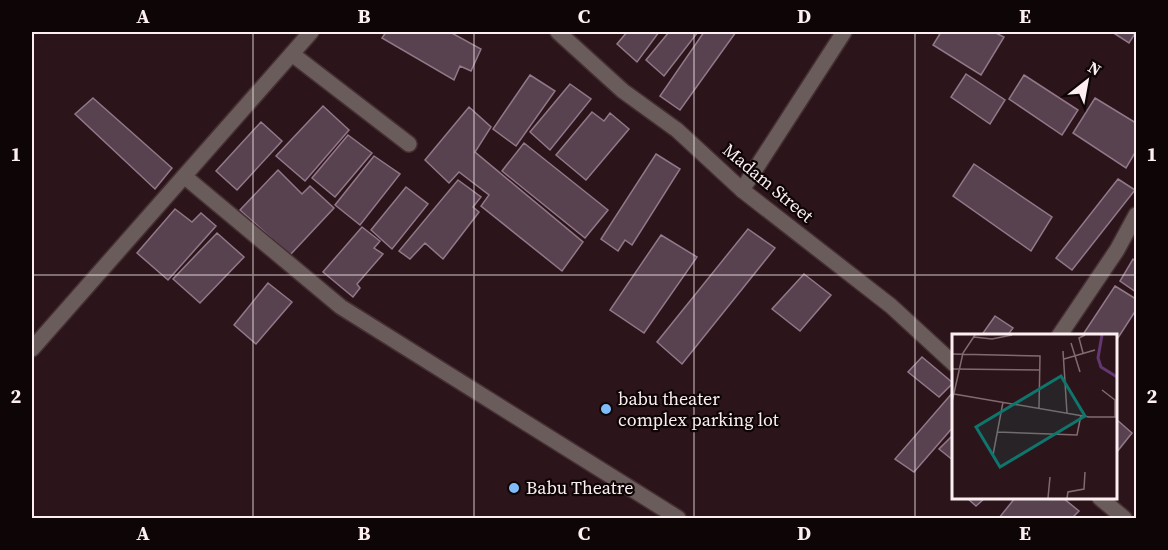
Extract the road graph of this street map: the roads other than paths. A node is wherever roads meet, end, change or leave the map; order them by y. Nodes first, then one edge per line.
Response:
1 (311, 32) edge
2 (558, 32) edge
3 (844, 32) edge
4 (292, 54) junction
5 (409, 144) dead end
6 (184, 176) junction
7 (742, 190) junction
8 (1137, 215) edge
9 (1060, 334) edge
10 (32, 349) edge
11 (952, 362) edge
12 (1101, 499) edge
13 (678, 519) edge
14 (1124, 519) edge

1 - 4 street
2 - 7 street, Madam Street
3 - 7 street
4 - 5 street
4 - 6 street
6 - 10 street
6 - 13 street
7 - 11 street, Madam Street
8 - 9 street
12 - 14 street

